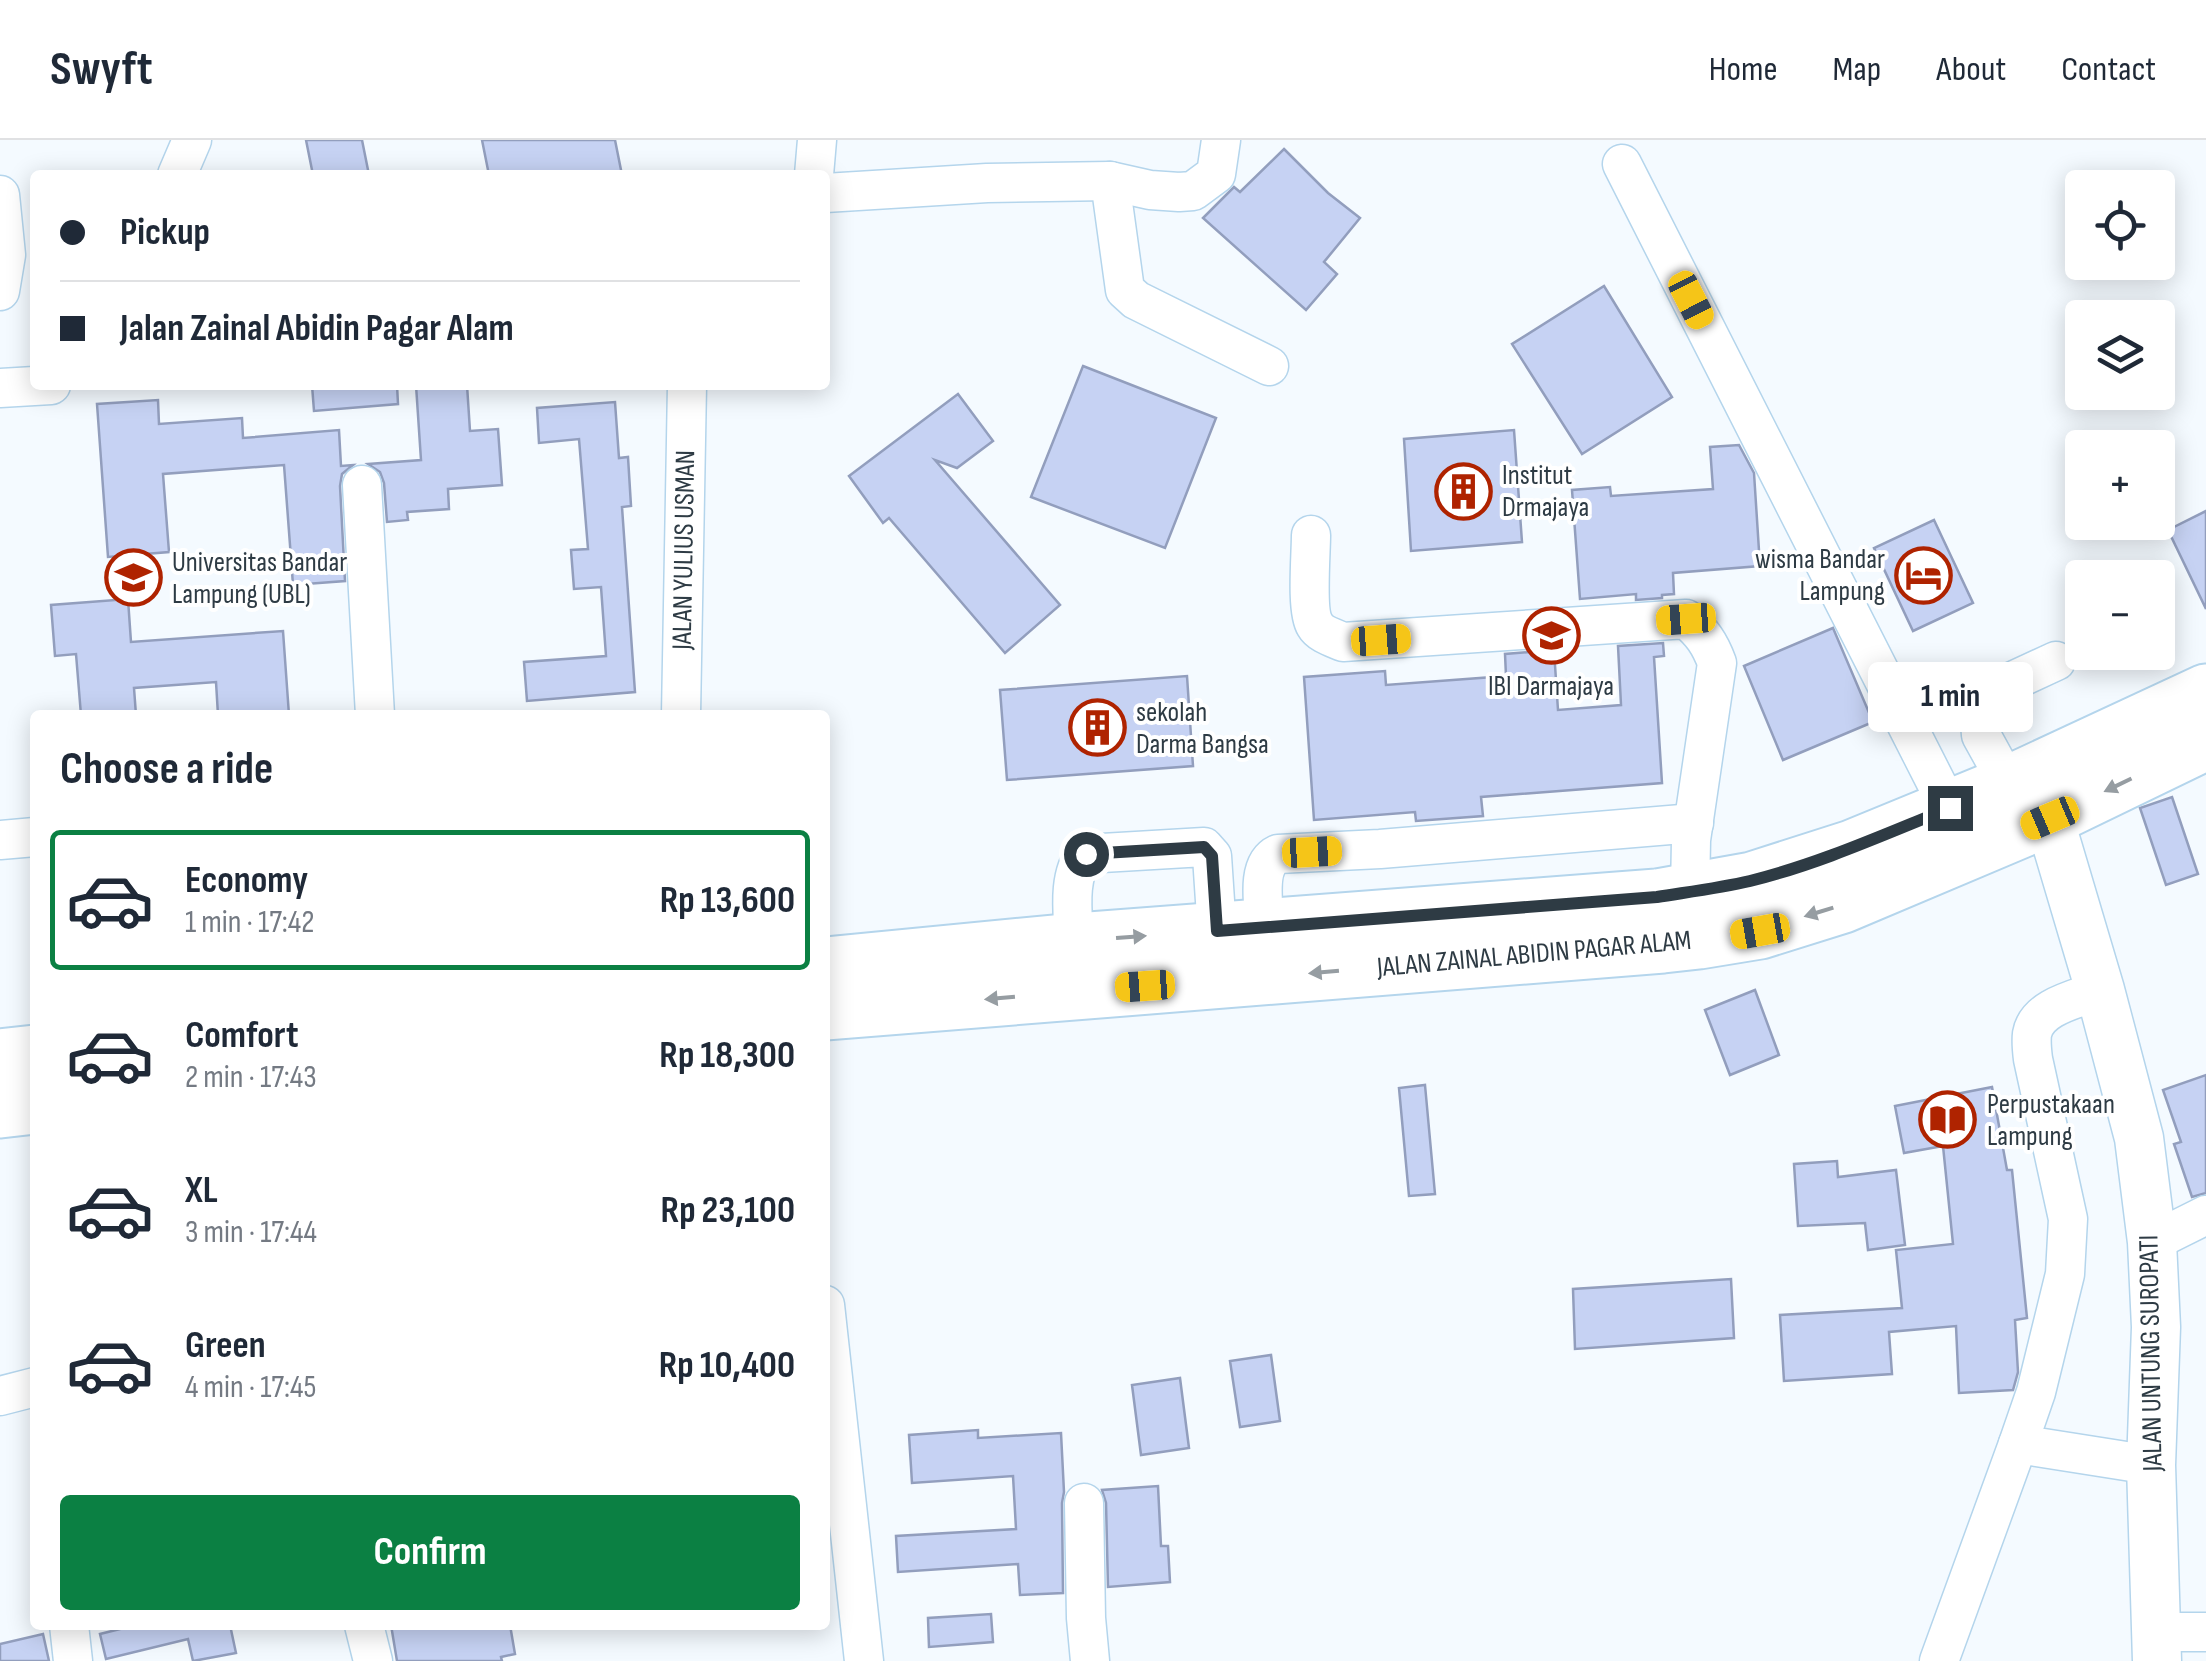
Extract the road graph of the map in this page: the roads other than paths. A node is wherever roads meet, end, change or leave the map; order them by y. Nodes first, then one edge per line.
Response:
1 (192, 140) edge
2 (818, 140) edge
3 (1248, 140) edge
4 (1218, 157) edge
5 (1622, 164) dead end
6 (180, 170) edge
7 (815, 170) edge
8 (1110, 181) junction
9 (0, 194) edge
10 (830, 194) edge
11 (0, 291) edge
12 (1269, 366) dead end
13 (30, 386) edge
14 (0, 388) edge
15 (688, 390) edge
16 (362, 485) dead end
17 (1311, 535) dead end
18 (2056, 661) dead end
19 (2206, 692) edge
20 (375, 710) edge
21 (681, 710) edge
22 (2206, 742) edge
23 (2008, 784) junction
24 (1950, 808) junction
25 (2050, 818) junction
26 (1694, 823) junction
27 (30, 837) edge
28 (0, 840) edge
29 (1690, 892) junction
30 (1074, 942) junction
31 (1242, 942) junction
32 (830, 965) edge
33 (2100, 990) junction
34 (830, 1011) edge
35 (30, 1054) edge
36 (0, 1057) edge
37 (30, 1107) edge
38 (0, 1110) edge
39 (2206, 1215) edge
40 (2152, 1242) junction
41 (830, 1352) edge
42 (30, 1387) edge
43 (0, 1396) edge
44 (2018, 1444) junction
45 (2152, 1465) junction
46 (1084, 1503) dead end
47 (69, 1630) edge
48 (365, 1630) edge
49 (2206, 1632) edge
50 (2157, 1646) edge
51 (72, 1661) edge
52 (373, 1661) edge
53 (864, 1661) edge
54 (1090, 1661) edge
55 (1939, 1661) edge

1 - 6 street
2 - 7 street
3 - 4 street
4 - 8 street
5 - 24 street
8 - 10 street
8 - 12 street
9 - 11 street
13 - 14 street
15 - 21 street, JALAN YULIUS USMAN
16 - 20 street
17 - 26 street
18 - 23 street
19 - 23 highway, JALAN ZAINAL ABIDIN PAGAR ALAM
22 -> 25 highway, JALAN ZAINAL ABIDIN PAGAR ALAM
23 - 24 highway, JALAN ZAINAL ABIDIN PAGAR ALAM
24 - 29 highway, JALAN ZAINAL ABIDIN PAGAR ALAM
25 -> 31 highway, JALAN ZAINAL ABIDIN PAGAR ALAM
25 - 33 main road, JALAN UNTUNG SUROPATI
26 - 29 street
26 - 31 street
27 - 28 street
29 - 31 highway, JALAN ZAINAL ABIDIN PAGAR ALAM
30 -> 31 highway, JALAN ZAINAL ABIDIN PAGAR ALAM
30 - 31 street
30 - 32 highway, JALAN ZAINAL ABIDIN PAGAR ALAM
31 -> 34 highway, JALAN ZAINAL ABIDIN PAGAR ALAM
33 - 40 main road, JALAN UNTUNG SUROPATI
33 - 44 street
35 - 36 highway
37 - 38 highway
39 - 40 street
40 - 45 main road, JALAN UNTUNG SUROPATI
41 - 53 street
42 - 43 street
44 - 45 street
44 - 55 street
45 - 50 main road, JALAN UNTUNG SUROPATI
46 - 54 street
47 - 51 street
48 - 52 street
49 - 50 street

